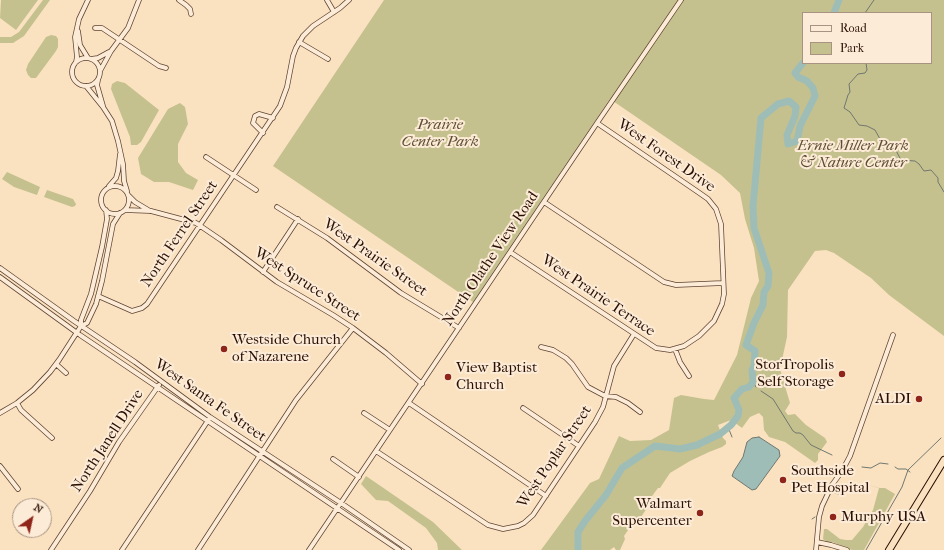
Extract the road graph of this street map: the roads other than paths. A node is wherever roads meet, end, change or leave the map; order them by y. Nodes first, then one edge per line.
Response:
1 (88, 0) edge
2 (139, 0) edge
3 (179, 0) edge
4 (327, 0) edge
5 (349, 0) edge
6 (681, 0) edge
7 (334, 12) junction
8 (191, 14) dead end
9 (95, 28) dead end
10 (78, 30) junction
11 (120, 40) junction
12 (299, 42) junction
13 (111, 51) junction
14 (90, 59) junction
15 (328, 59) dead end
16 (75, 64) junction
17 (166, 68) dead end
18 (100, 72) junction
19 (98, 79) junction
20 (86, 86) junction
21 (103, 107) junction
22 (273, 118) junction
23 (597, 123) junction
24 (263, 133) junction
25 (120, 152) junction
26 (206, 157) dead end
27 (234, 175) junction
28 (108, 187) junction
29 (256, 190) dead end
30 (127, 191) junction
31 (129, 196) junction
32 (544, 202) junction
33 (277, 207) dead end
34 (106, 210) junction
35 (125, 210) junction
36 (151, 211) junction
37 (120, 213) junction
38 (298, 219) junction
39 (200, 226) junction
40 (510, 252) junction
41 (0, 268) edge
42 (263, 272) junction
43 (0, 277) edge
44 (723, 283) junction
45 (98, 296) junction
46 (81, 326) junction
47 (353, 328) junction
48 (459, 328) junction
49 (76, 332) junction
50 (634, 334) junction
51 (893, 335) dead end
52 (541, 347) dead end
53 (675, 349) junction
54 (56, 364) junction
55 (66, 373) dead end
56 (689, 376) dead end
57 (161, 381) junction
58 (422, 384) junction
59 (158, 387) junction
60 (606, 396) junction
61 (17, 403) junction
62 (409, 403) junction
63 (523, 408) dead end
64 (640, 412) dead end
65 (0, 413) edge
66 (364, 413) dead end
67 (209, 419) junction
68 (390, 430) junction
69 (52, 438) dead end
70 (579, 446) junction
71 (376, 451) junction
72 (261, 454) junction
73 (333, 459) dead end
74 (944, 460) edge
75 (0, 466) edge
76 (359, 477) junction
77 (18, 489) dead end
78 (546, 496) junction
79 (341, 503) junction
80 (337, 509) junction
81 (817, 542) junction
82 (51, 550) edge
83 (123, 550) edge
84 (198, 550) edge
85 (309, 550) edge
86 (399, 550) edge
87 (409, 550) edge
88 (816, 550) edge
89 (847, 550) edge
90 (889, 550) edge

1 - 10 street
2 - 11 street
3 - 8 street
4 - 7 street
5 - 7 street, North Ferrel Street
6 - 23 street, North Olathe View Road
7 - 12 street, North Ferrel Street
9 - 11 street
10 - 14 street
10 - 16 street
11 - 13 street
11 - 17 street
12 - 15 street
12 - 22 street, North Ferrel Street
13 - 14 street
13 - 18 street
14 - 16 street
14 - 18 street
16 - 20 street
18 - 19 street
19 - 20 street
19 - 21 street
20 - 21 street
21 - 25 street
22 - 24 street, North Ferrel Street
22 - 24 street
23 - 32 street, North Olathe View Road
23 - 44 street, West Forest Drive
24 - 27 street, North Ferrel Street
25 - 28 street
25 - 30 street
26 - 27 street
27 - 29 street
27 - 39 street, North Ferrel Street
28 - 30 street
28 - 34 street
30 - 31 street
31 - 35 street
31 - 36 street, West Spruce Street
32 - 40 street, North Olathe View Road
32 - 44 street
33 - 38 street, West Prairie Street
34 - 37 street
34 - 46 street
35 - 36 street, West Spruce Street
35 - 37 street
36 - 39 street, West Spruce Street
37 - 45 street
38 - 42 street
38 - 48 street, West Prairie Street
39 - 42 street, West Spruce Street
39 - 45 street, North Ferrel Street
40 - 48 street, North Olathe View Road
40 - 50 street, West Prairie Terrace
41 - 46 street, West Santa Fe Street
42 - 47 street, West Spruce Street
43 - 49 street, West Santa Fe Street
44 - 53 street
45 - 46 street
46 - 49 street
46 - 57 street, West Santa Fe Street
47 - 58 street, West Spruce Street
47 - 72 street
48 - 58 street, North Olathe View Road
49 - 54 street
49 - 59 street, West Santa Fe Street
50 - 53 street, West Prairie Terrace
50 - 60 street, West Poplar Street
51 - 81 street
52 - 60 street
53 - 56 street
54 - 55 street
54 - 61 street
57 - 59 street, North Janell Drive
57 - 67 street, West Santa Fe Street
58 - 62 street, North Olathe View Road
59 - 67 street, West Santa Fe Street
59 - 82 street, North Janell Drive
60 - 64 street
60 - 70 street, West Poplar Street
61 - 65 street
61 - 69 street
62 - 68 street, North Olathe View Road
62 - 78 street
63 - 70 street
66 - 68 street
67 - 72 street, West Santa Fe Street
67 - 83 street
68 - 71 street, North Olathe View Road
70 - 78 street, West Poplar Street
71 - 76 street, North Olathe View Road
71 - 78 street, West Poplar Street
72 - 79 street, West Santa Fe Street
72 - 80 street, West Santa Fe Street
72 - 84 street
73 - 76 street
74 - 90 highway
75 - 77 street
76 - 79 street, North Olathe View Road
79 - 80 street, North Olathe View Road
79 - 87 street, West Santa Fe Street
80 - 85 street, North Olathe View Road
80 - 86 street, West Santa Fe Street
81 - 88 street
81 - 89 street

